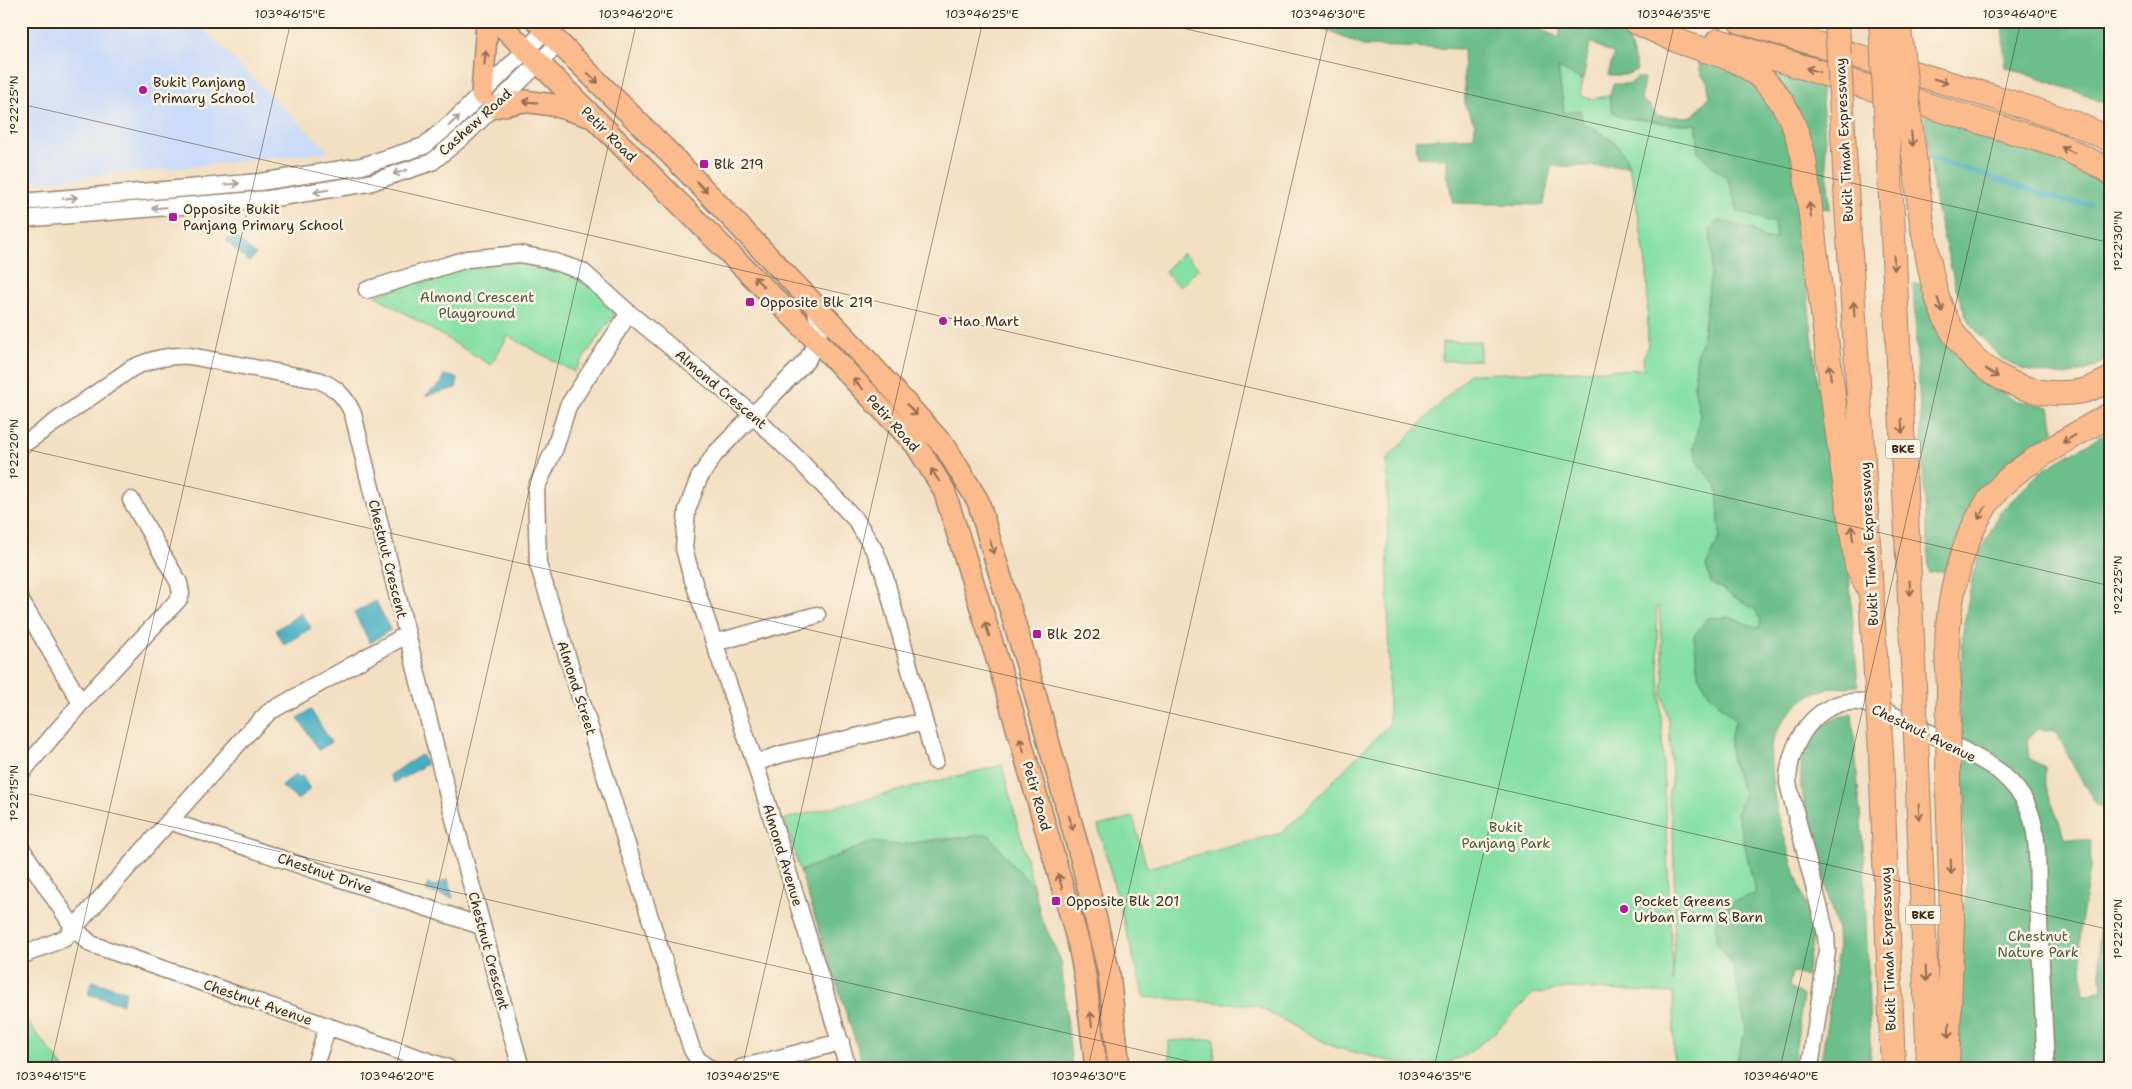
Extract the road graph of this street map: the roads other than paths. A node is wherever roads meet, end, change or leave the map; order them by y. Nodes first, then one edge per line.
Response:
1 (487, 21) edge
2 (497, 21) edge
3 (1634, 21) edge
4 (1647, 21) edge
5 (1837, 21) edge
6 (1881, 21) edge
7 (1898, 21) edge
8 (1742, 22) edge
9 (547, 32) edge
10 (1736, 54) junction
11 (532, 57) junction
12 (488, 100) junction
13 (594, 118) junction
14 (2111, 140) edge
15 (672, 157) junction
16 (2111, 173) edge
17 (649, 174) junction
18 (21, 202) edge
19 (21, 219) edge
20 (367, 290) dead end
21 (811, 300) junction
22 (629, 313) junction
23 (817, 342) junction
24 (856, 348) junction
25 (2111, 379) edge
26 (753, 414) junction
27 (2111, 414) edge
28 (21, 446) edge
29 (131, 500) dead end
30 (1872, 594) junction
31 (21, 601) edge
32 (817, 615) dead end
33 (406, 635) junction
34 (714, 643) junction
35 (1027, 665) junction
36 (1002, 675) junction
37 (82, 703) junction
38 (924, 724) junction
39 (935, 761) dead end
40 (755, 763) junction
41 (21, 773) edge
42 (169, 821) junction
43 (21, 848) edge
44 (481, 926) junction
45 (74, 928) junction
46 (21, 956) edge
47 (328, 1026) junction
48 (841, 1042) junction
49 (314, 1068) edge
50 (448, 1068) edge
51 (521, 1068) edge
52 (709, 1068) edge
53 (741, 1068) edge
54 (848, 1068) edge
55 (1096, 1068) edge
56 (1119, 1068) edge
57 (1810, 1068) edge
58 (1893, 1068) edge
59 (1929, 1068) edge
60 (1947, 1068) edge
61 (2046, 1068) edge

12 -> 1 main road
2 - 11 main road, Petir Road
3 - 10 highway
4 - 10 highway
30 -> 5 highway, Bukit Timah Expressway / BKE, bridge
6 -> 59 highway, BKE, bridge
7 -> 25 highway, bridge
8 -> 14 highway
9 - 11 street, Cashew Road
9 -> 15 main road, Petir Road
16 -> 10 highway
30 -> 10 highway
11 - 12 street, Cashew Road
11 - 13 main road, Petir Road
13 -> 12 main road
18 -> 12 street, Cashew Road
12 -> 19 street, Cashew Road
13 - 17 main road, Petir Road
15 - 17 main road
15 -> 21 main road, Petir Road
23 -> 17 main road, Petir Road
20 - 22 street, Almond Crescent
21 - 23 street
21 - 24 main road, Petir Road
22 - 26 street, Almond Crescent
22 - 52 street, Almond Street
23 - 24 street
23 - 26 street, Almond Avenue
36 -> 23 main road, Petir Road
24 -> 35 main road, Petir Road
26 - 34 street, Almond Avenue
26 - 38 street, Almond Crescent
27 -> 60 highway, bridge
28 - 33 street, Chestnut Crescent
29 - 37 street
30 - 58 highway, Bukit Timah Expressway / BKE, bridge
31 - 37 street
32 - 34 street
33 - 42 street
33 - 44 street, Chestnut Crescent
34 - 40 street, Almond Avenue
35 - 36 main road
35 -> 56 main road, Petir Road
55 -> 36 main road, Petir Road
37 - 41 street
38 - 39 street, Almond Crescent
38 - 40 street
40 - 48 street, Almond Avenue
42 - 44 street, Chestnut Drive
42 - 45 street
43 - 45 street
44 - 51 street, Chestnut Crescent
45 - 46 street
45 - 47 street, Chestnut Avenue
47 - 49 street
47 - 50 street, Chestnut Avenue
48 - 53 street
48 - 54 street, Almond Avenue
57 - 61 street, Chestnut Avenue

